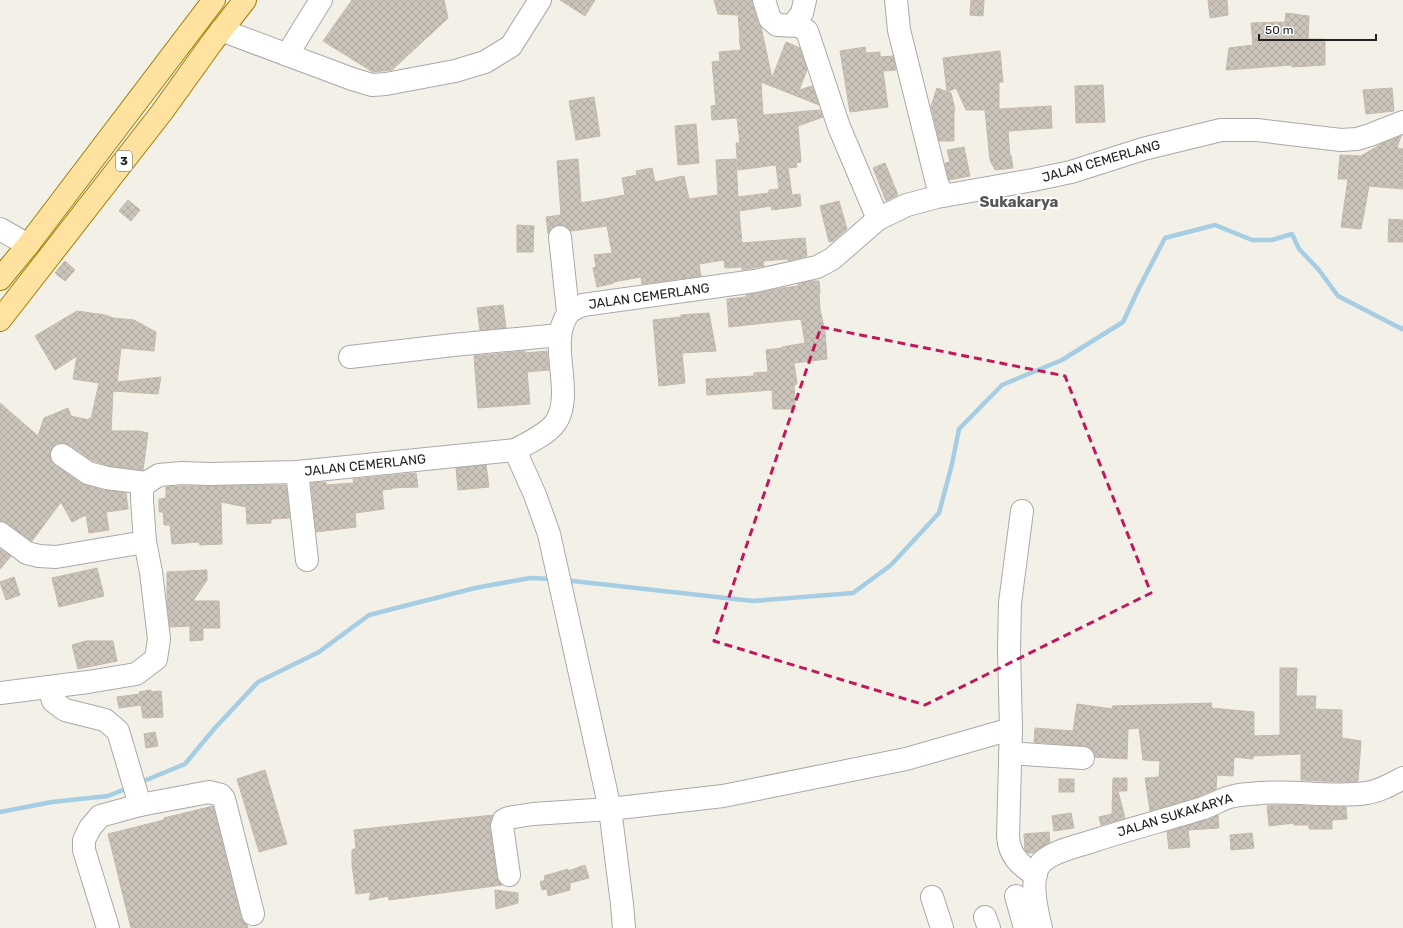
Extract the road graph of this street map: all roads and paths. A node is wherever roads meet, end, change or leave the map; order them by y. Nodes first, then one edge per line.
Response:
1 (214, 0) edge
2 (244, 0) edge
3 (321, 0) edge
4 (540, 0) edge
5 (764, 0) edge
6 (805, 0) edge
7 (896, 0) edge
8 (793, 25) junction
9 (221, 30) junction
10 (287, 55) junction
11 (1403, 122) edge
12 (943, 196) junction
13 (878, 219) junction
14 (0, 229) edge
15 (560, 237) dead end
16 (28, 246) junction
17 (0, 279) edge
18 (568, 312) junction
19 (0, 320) edge
20 (560, 335) junction
21 (350, 357) dead end
22 (515, 450) junction
23 (62, 455) dead end
24 (297, 472) junction
25 (146, 483) junction
26 (1022, 511) dead end
27 (0, 533) edge
28 (145, 542) junction
29 (307, 560) dead end
30 (49, 686) junction
31 (0, 693) edge
32 (1011, 729) junction
33 (1010, 753) junction
34 (1083, 758) dead end
35 (1403, 778) edge
36 (140, 805) junction
37 (610, 809) junction
38 (1036, 875) junction
39 (509, 876) dead end
40 (1016, 896) dead end
41 (932, 897) dead end
42 (253, 914) dead end
43 (108, 928) edge
44 (624, 928) edge
45 (942, 928) edge
46 (1025, 928) edge
47 (1041, 928) edge

1 - 16 main road, 3
2 - 9 main road, 3
3 - 10 street
4 - 10 street
5 - 8 street
6 - 8 street
7 - 12 street
8 - 13 street
9 - 10 street
9 - 19 main road, 3
11 - 12 street, JALAN CEMERLANG
12 - 13 street, JALAN CEMERLANG
13 - 18 street, JALAN CEMERLANG
14 - 16 street
15 - 18 street
16 - 17 main road, 3
18 - 20 street, JALAN CEMERLANG
20 - 21 street
20 - 22 street, JALAN CEMERLANG
22 - 24 street, JALAN CEMERLANG
22 - 37 street
23 - 25 street
24 - 25 street, JALAN CEMERLANG
24 - 29 street
25 - 28 street
26 - 32 street
27 - 28 street
28 - 30 street
30 - 31 street
30 - 36 street
32 - 33 street
32 - 37 street
33 - 34 street
33 - 38 street
35 - 38 street, JALAN SUKAKARYA
36 - 42 street
36 - 43 street
37 - 39 street
37 - 44 street
38 - 47 street
40 - 46 street
41 - 45 street

